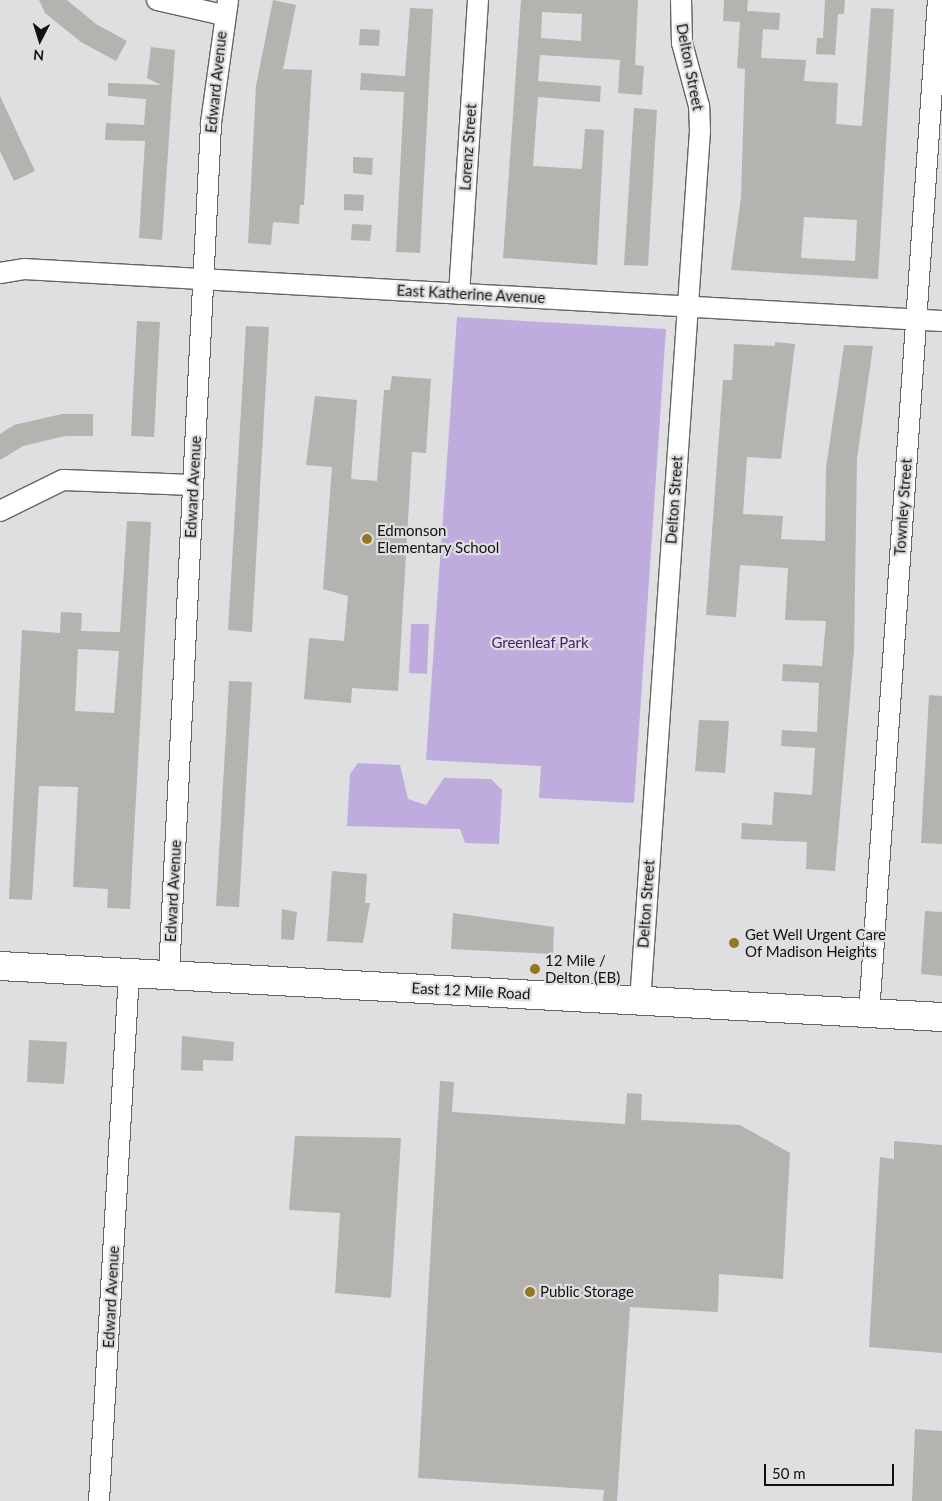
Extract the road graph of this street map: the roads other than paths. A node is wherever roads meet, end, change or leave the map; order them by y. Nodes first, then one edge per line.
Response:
1 (156, 0) edge
2 (478, 0) edge
3 (680, 0) edge
4 (938, 0) edge
5 (225, 8) edge
6 (2, 267) edge
7 (203, 279) junction
8 (459, 294) junction
9 (687, 307) junction
10 (916, 319) junction
11 (942, 321) edge
12 (194, 485) junction
13 (0, 511) edge
14 (0, 966) edge
15 (129, 973) junction
16 (169, 974) junction
17 (640, 1002) junction
18 (869, 1014) junction
19 (942, 1017) edge
20 (100, 1501) edge

1 - 5 street
2 - 8 street, Lorenz Street
3 - 9 street, Delton Street
4 - 10 street, Townley Street
5 - 7 street, Edward Avenue
6 - 7 street, East Katherine Avenue
7 - 8 street, East Katherine Avenue
7 - 12 street, Edward Avenue
8 - 9 street, East Katherine Avenue
9 - 10 street, East Katherine Avenue
9 - 17 street, Delton Street
10 - 11 street, East Katherine Avenue
10 - 18 street, Townley Street
12 - 13 street
12 - 16 street, Edward Avenue
14 - 15 main road, East 12 Mile Road
15 - 16 main road, East 12 Mile Road
15 - 20 street, Edward Avenue
16 - 17 main road, East 12 Mile Road
17 - 18 main road, East 12 Mile Road
18 - 19 main road, East 12 Mile Road

